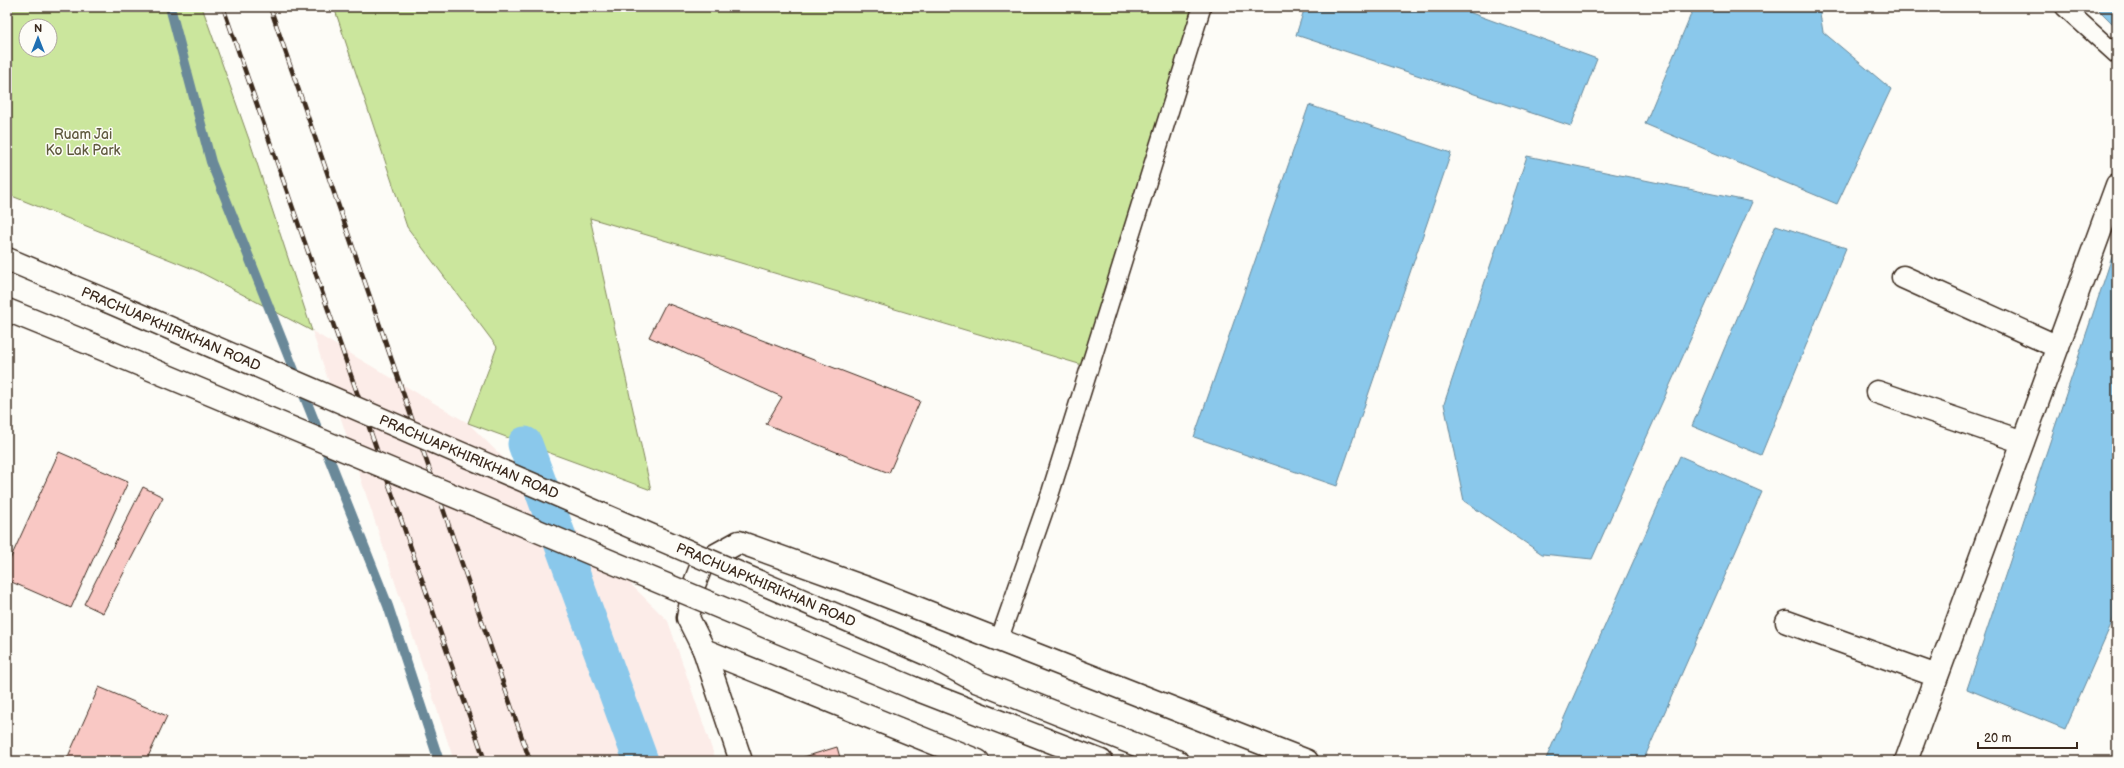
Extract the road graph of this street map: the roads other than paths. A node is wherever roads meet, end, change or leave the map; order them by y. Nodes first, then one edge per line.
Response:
1 (1202, 7) edge
2 (2068, 8) edge
3 (2117, 55) edge
4 (2117, 185) edge
5 (7, 259) edge
6 (1903, 277) dead end
7 (7, 310) edge
8 (2058, 347) junction
9 (1877, 392) dead end
10 (2023, 442) junction
11 (1787, 622) dead end
12 (999, 640) junction
13 (704, 650) junction
14 (1937, 676) junction
15 (741, 761) edge
16 (978, 761) edge
17 (1101, 761) edge
18 (1177, 761) edge
19 (1307, 761) edge
20 (1906, 761) edge

1 - 12 lane
2 - 3 lane
4 - 8 main road
5 - 18 main road, PRACHUAPKHIRIKHAN ROAD, bridge
6 - 8 main road
7 - 17 main road, bridge
8 - 10 main road
9 - 10 main road
10 - 14 main road
11 - 14 main road
12 - 13 main road
12 - 19 main road
13 - 15 main road
13 - 16 main road
14 - 20 main road

